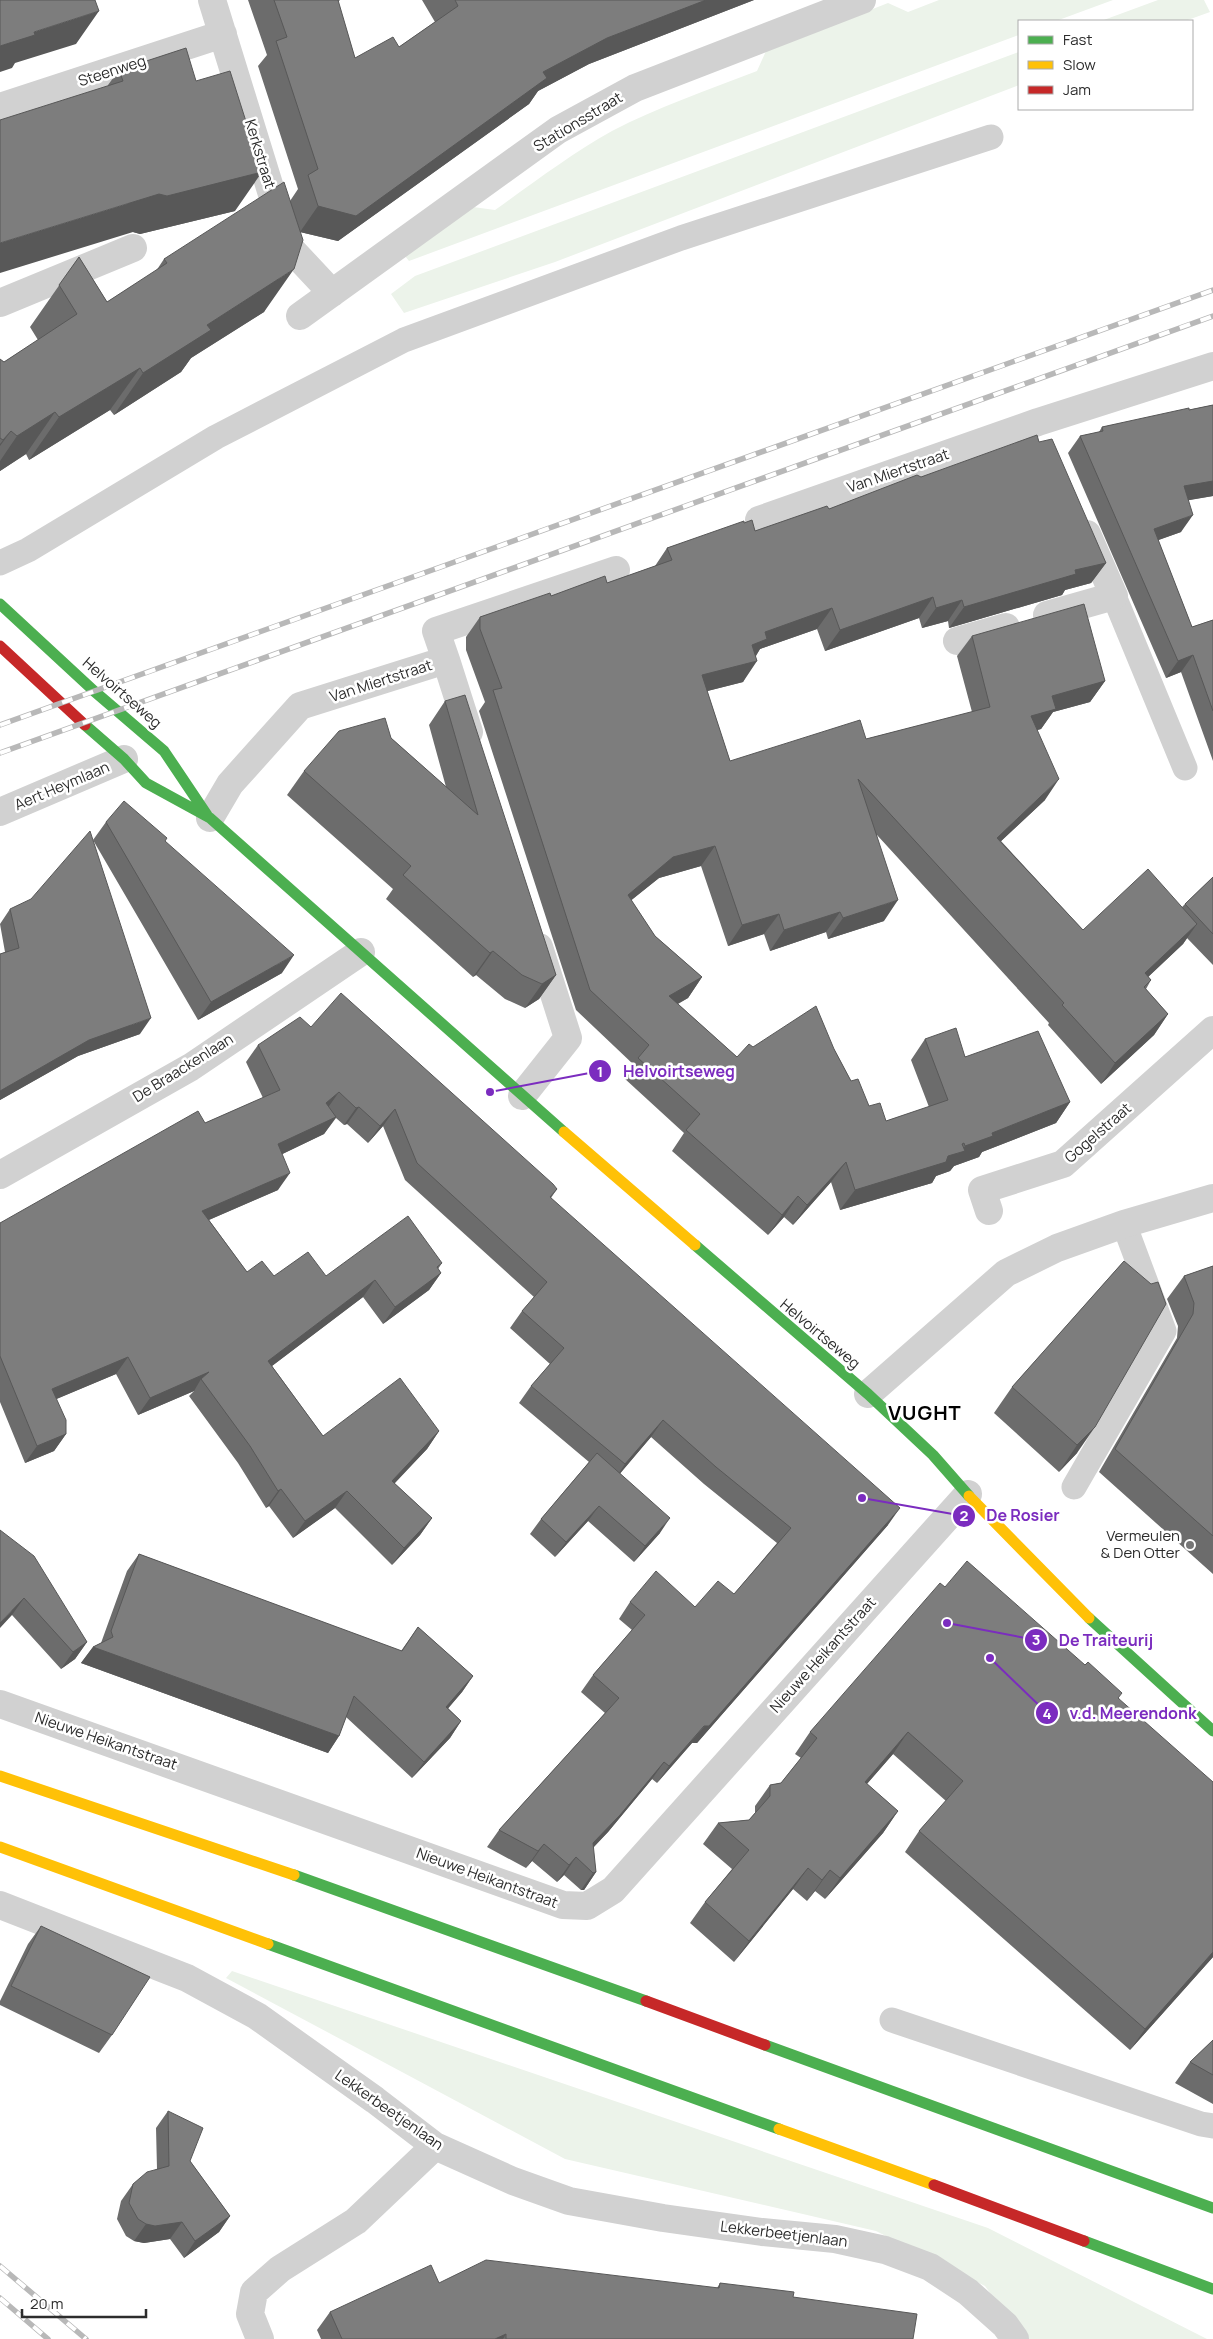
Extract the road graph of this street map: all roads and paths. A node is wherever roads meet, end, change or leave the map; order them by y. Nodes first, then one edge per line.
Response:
1 (212, 0) edge
2 (862, 0) edge
3 (223, 34) junction
4 (0, 107) edge
5 (990, 137) dead end
6 (133, 248) dead end
7 (332, 293) junction
8 (0, 303) edge
9 (300, 316) dead end
10 (1213, 366) edge
11 (1078, 514) edge
12 (759, 520) dead end
13 (0, 563) edge
14 (616, 570) dead end
15 (1114, 596) junction
16 (0, 604) edge
17 (958, 641) dead end
18 (0, 646) edge
19 (446, 660) junction
20 (476, 755) edge
21 (124, 759) junction
22 (1185, 768) dead end
23 (0, 812) edge
24 (210, 818) junction
25 (532, 925) edge
26 (361, 952) junction
27 (1213, 1030) edge
28 (522, 1096) junction
29 (0, 1176) edge
30 (1213, 1198) edge
31 (989, 1212) dead end
32 (1124, 1224) junction
33 (868, 1394) junction
34 (1074, 1487) dead end
35 (968, 1494) junction
36 (0, 1704) edge
37 (1213, 1731) edge
38 (0, 1776) edge
39 (0, 1847) edge
40 (0, 1905) edge
41 (892, 2020) dead end
42 (1213, 2126) edge
43 (435, 2146) junction
44 (1213, 2208) edge
45 (1213, 2289) edge
46 (260, 2339) edge
47 (1015, 2339) edge

1 - 3 street, Kerkstraat
2 - 7 street, Stationsstraat
3 - 4 street, Steenweg
3 - 7 street, Kerkstraat
5 - 13 lane
6 - 8 street
7 - 9 street, Stationsstraat
10 - 12 street, Van Miertstraat
11 - 15 street
14 - 19 street, Van Miertstraat
15 - 17 street
15 - 22 lane
16 - 24 main road, Helvoirtseweg
18 - 21 main road, Helvoirtseweg
19 - 20 street
19 - 24 street, Van Miertstraat
21 - 23 street, Aert Heymlaan
21 - 24 main road, Helvoirtseweg
24 - 26 main road, Helvoirtseweg
25 - 28 street
26 - 28 main road, Helvoirtseweg
26 - 29 street, De Braackenlaan
27 - 31 street, Gogelstraat
28 - 33 main road, Helvoirtseweg
30 - 32 street
32 - 33 street
32 - 34 lane
33 - 35 main road, Helvoirtseweg
35 - 36 street, Nieuwe Heikantstraat
35 - 37 main road, Helvoirtseweg
38 - 44 main road
39 - 45 main road
40 - 43 street, Lekkerbeetjenlaan
41 - 42 lane
43 - 46 street
43 - 47 street, Lekkerbeetjenlaan

